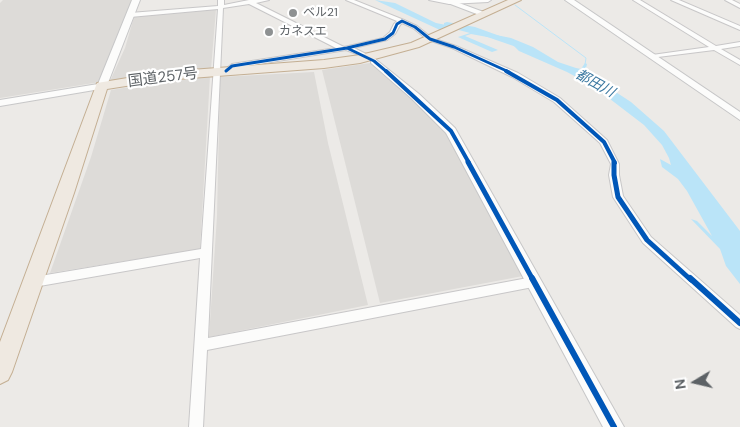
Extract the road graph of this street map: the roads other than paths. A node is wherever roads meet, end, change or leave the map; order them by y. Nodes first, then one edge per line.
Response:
1 (136, 0) edge
2 (266, 0) edge
3 (349, 0) edge
4 (432, 0) edge
5 (488, 0) edge
6 (516, 0) edge
7 (569, 0) edge
8 (636, 0) edge
9 (674, 0) edge
10 (681, 0) edge
11 (728, 0) edge
12 (248, 1) edge
13 (446, 1) edge
14 (221, 3) edge
15 (740, 6) edge
16 (130, 15) junction
17 (481, 16) junction
18 (402, 21) junction
19 (740, 26) edge
20 (431, 38) junction
21 (740, 44) edge
22 (345, 48) junction
23 (714, 48) junction
24 (652, 57) junction
25 (369, 58) joint
26 (740, 63) edge
27 (221, 71) junction
28 (102, 86) junction
29 (0, 103) edge
30 (735, 109) edge
31 (740, 117) edge
32 (207, 252) junction
33 (34, 282) junction
34 (533, 282) junction
35 (740, 323) edge
36 (201, 345) junction
37 (0, 372) edge
38 (196, 427) edge
39 (614, 427) edge

1 - 16 street
2 - 12 street
3 - 18 street
4 - 13 street
5 - 13 street
6 - 17 highway, 国道257号
7 - 24 street
8 - 23 street
9 - 19 street
10 - 19 street
11 - 15 street
12 - 14 street
12 - 22 street
13 - 17 street
14 - 16 street
14 - 27 street
16 - 28 street
17 - 20 highway, 国道257号
18 - 20 street
18 - 22 street
20 - 27 highway, 国道257号
20 - 35 street
21 - 23 street
22 - 25 street
22 - 27 street
23 - 24 street
23 - 26 street
24 - 30 street
25 - 34 street
27 - 28 highway, 国道257号
27 - 32 street
28 - 29 street
28 - 33 highway
30 - 31 street
32 - 33 street
32 - 36 street
33 - 37 highway
34 - 36 street
34 - 39 street
36 - 38 street

